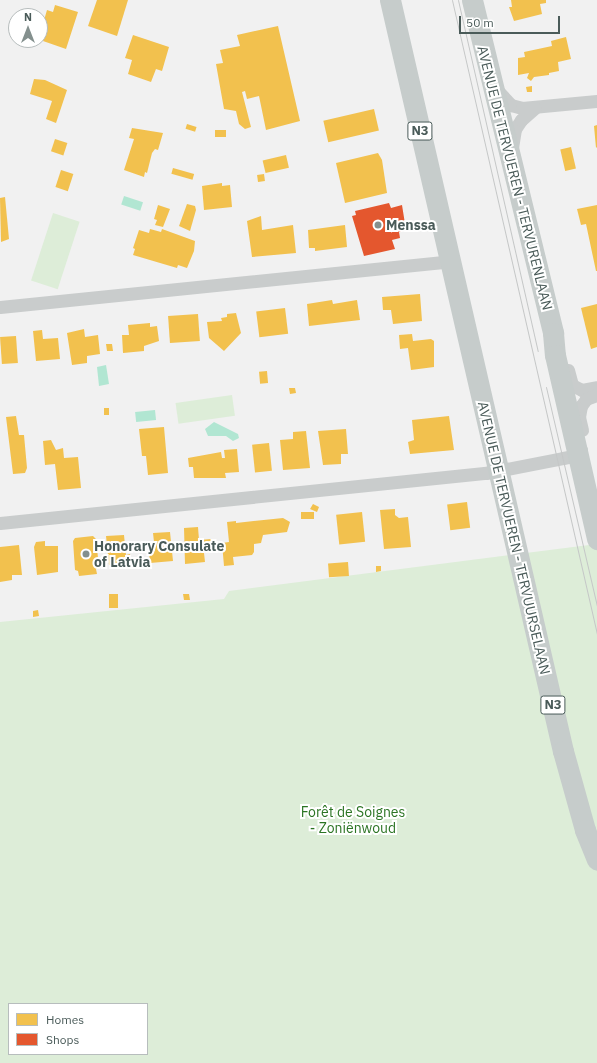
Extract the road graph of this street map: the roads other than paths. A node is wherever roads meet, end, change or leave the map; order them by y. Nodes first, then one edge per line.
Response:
1 (390, 0) edge
2 (472, 0) edge
3 (489, 78) junction
4 (597, 101) edge
5 (535, 108) junction
6 (511, 166) junction
7 (451, 261) junction
8 (0, 307) edge
9 (553, 333) junction
10 (597, 387) edge
11 (597, 395) edge
12 (578, 455) junction
13 (499, 471) junction
14 (0, 523) edge
15 (597, 539) edge
16 (597, 860) edge

1 - 7 main road, N3
2 - 3 main road, AVENUE DE TERVUEREN - TERVURENLAAN
3 - 5 street
3 - 6 main road, AVENUE DE TERVUEREN - TERVURENLAAN
4 - 5 street
5 - 6 street
6 - 9 main road, AVENUE DE TERVUEREN - TERVURENLAAN
7 - 8 street
7 - 13 main road, AVENUE DE TERVUEREN - TERVUURSELAAN / N3
9 - 10 street
9 - 12 main road
11 - 12 street
12 - 13 street
12 - 15 main road
13 - 14 street
13 - 16 main road, AVENUE DE TERVUEREN - TERVUURSELAAN / N3

